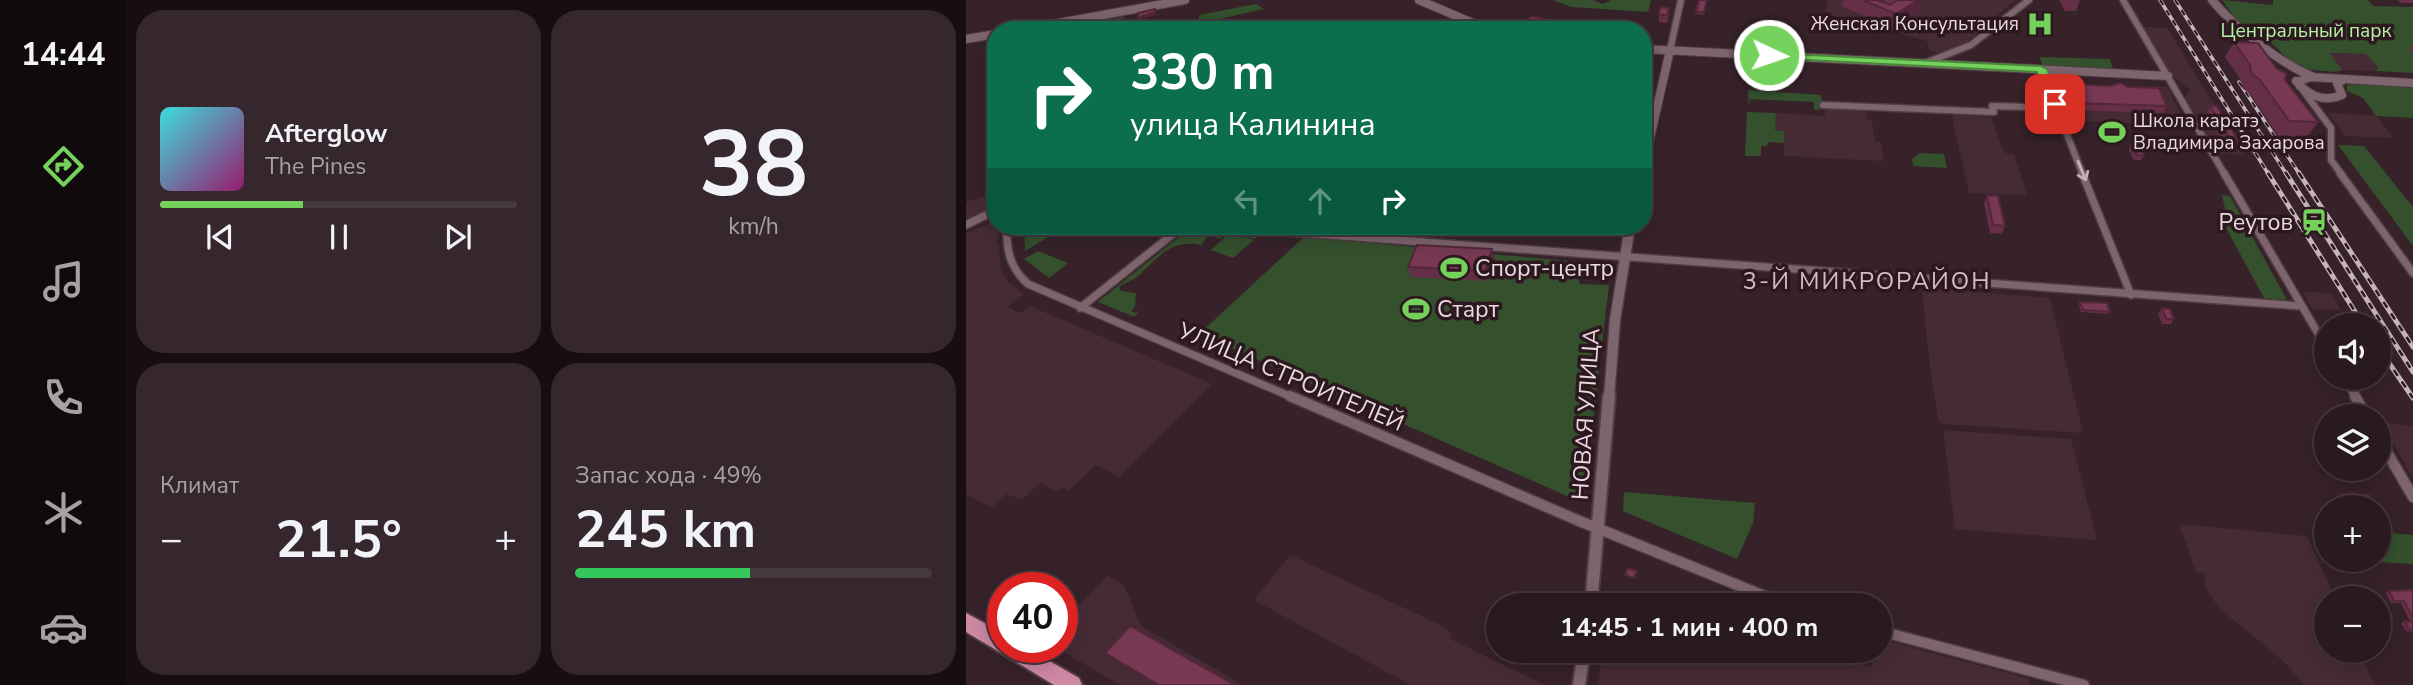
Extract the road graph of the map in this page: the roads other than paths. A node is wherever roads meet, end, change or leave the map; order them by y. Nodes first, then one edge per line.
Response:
1 (1185, 0) edge
2 (1419, 0) edge
3 (1681, 0) edge
4 (2029, 0) edge
5 (2123, 0) edge
6 (2212, 0) edge
7 (1061, 21) edge
8 (1468, 21) edge
9 (987, 36) edge
10 (966, 39) edge
11 (1652, 49) edge
12 (1670, 50) junction
13 (2278, 57) junction
14 (1925, 63) junction
15 (2041, 69) junction
16 (2168, 76) junction
17 (2317, 78) junction
18 (2413, 83) edge
19 (2341, 84) junction
20 (2301, 88) junction
21 (2326, 99) junction
22 (1823, 105) dead end
23 (2057, 108) junction
24 (2319, 111) junction
25 (1652, 129) edge
26 (987, 214) edge
27 (987, 219) edge
28 (966, 227) edge
29 (1007, 235) edge
30 (1172, 235) edge
31 (1333, 235) edge
32 (1628, 235) edge
33 (1623, 257) junction
34 (2413, 273) edge
35 (2131, 295) junction
36 (2301, 306) junction
37 (1080, 308) junction
38 (2314, 327) edge
39 (2391, 459) edge
40 (2413, 497) edge
41 (1601, 528) junction
42 (1593, 593) edge
43 (1758, 593) edge
44 (966, 622) edge
45 (987, 634) edge
46 (1892, 634) edge
47 (1035, 663) edge
48 (1582, 663) edge
49 (1072, 685) edge
50 (1579, 685) edge
51 (2084, 685) edge

1 - 7 street
2 - 8 street
3 - 12 street
4 - 14 street
5 - 16 street
6 - 13 street
9 - 10 street
11 - 12 street
12 - 14 street
12 - 25 street
13 - 17 street
13 - 20 street
14 - 15 street
15 - 16 street
15 - 23 street
16 - 36 street
17 - 19 street
17 - 20 street
18 - 19 street
19 - 21 street
20 - 21 street
20 - 24 street
21 - 24 street
22 - 23 street
23 -> 35 street
24 - 34 street
26 - 28 street
27 - 28 street
29 - 37 street, УЛИЦА СТРОИТЕЛЕЙ
30 - 37 street
31 - 33 street
32 - 33 street, НОВАЯ УЛИЦА
33 - 35 street
33 - 41 street, НОВАЯ УЛИЦА
35 - 36 street
36 - 38 street
37 - 41 street, УЛИЦА СТРОИТЕЛЕЙ
39 - 40 street
41 - 42 street, НОВАЯ УЛИЦА
41 - 43 street, УЛИЦА СТРОИТЕЛЕЙ
44 - 45 highway
46 - 51 street
47 - 49 highway
48 - 50 street

